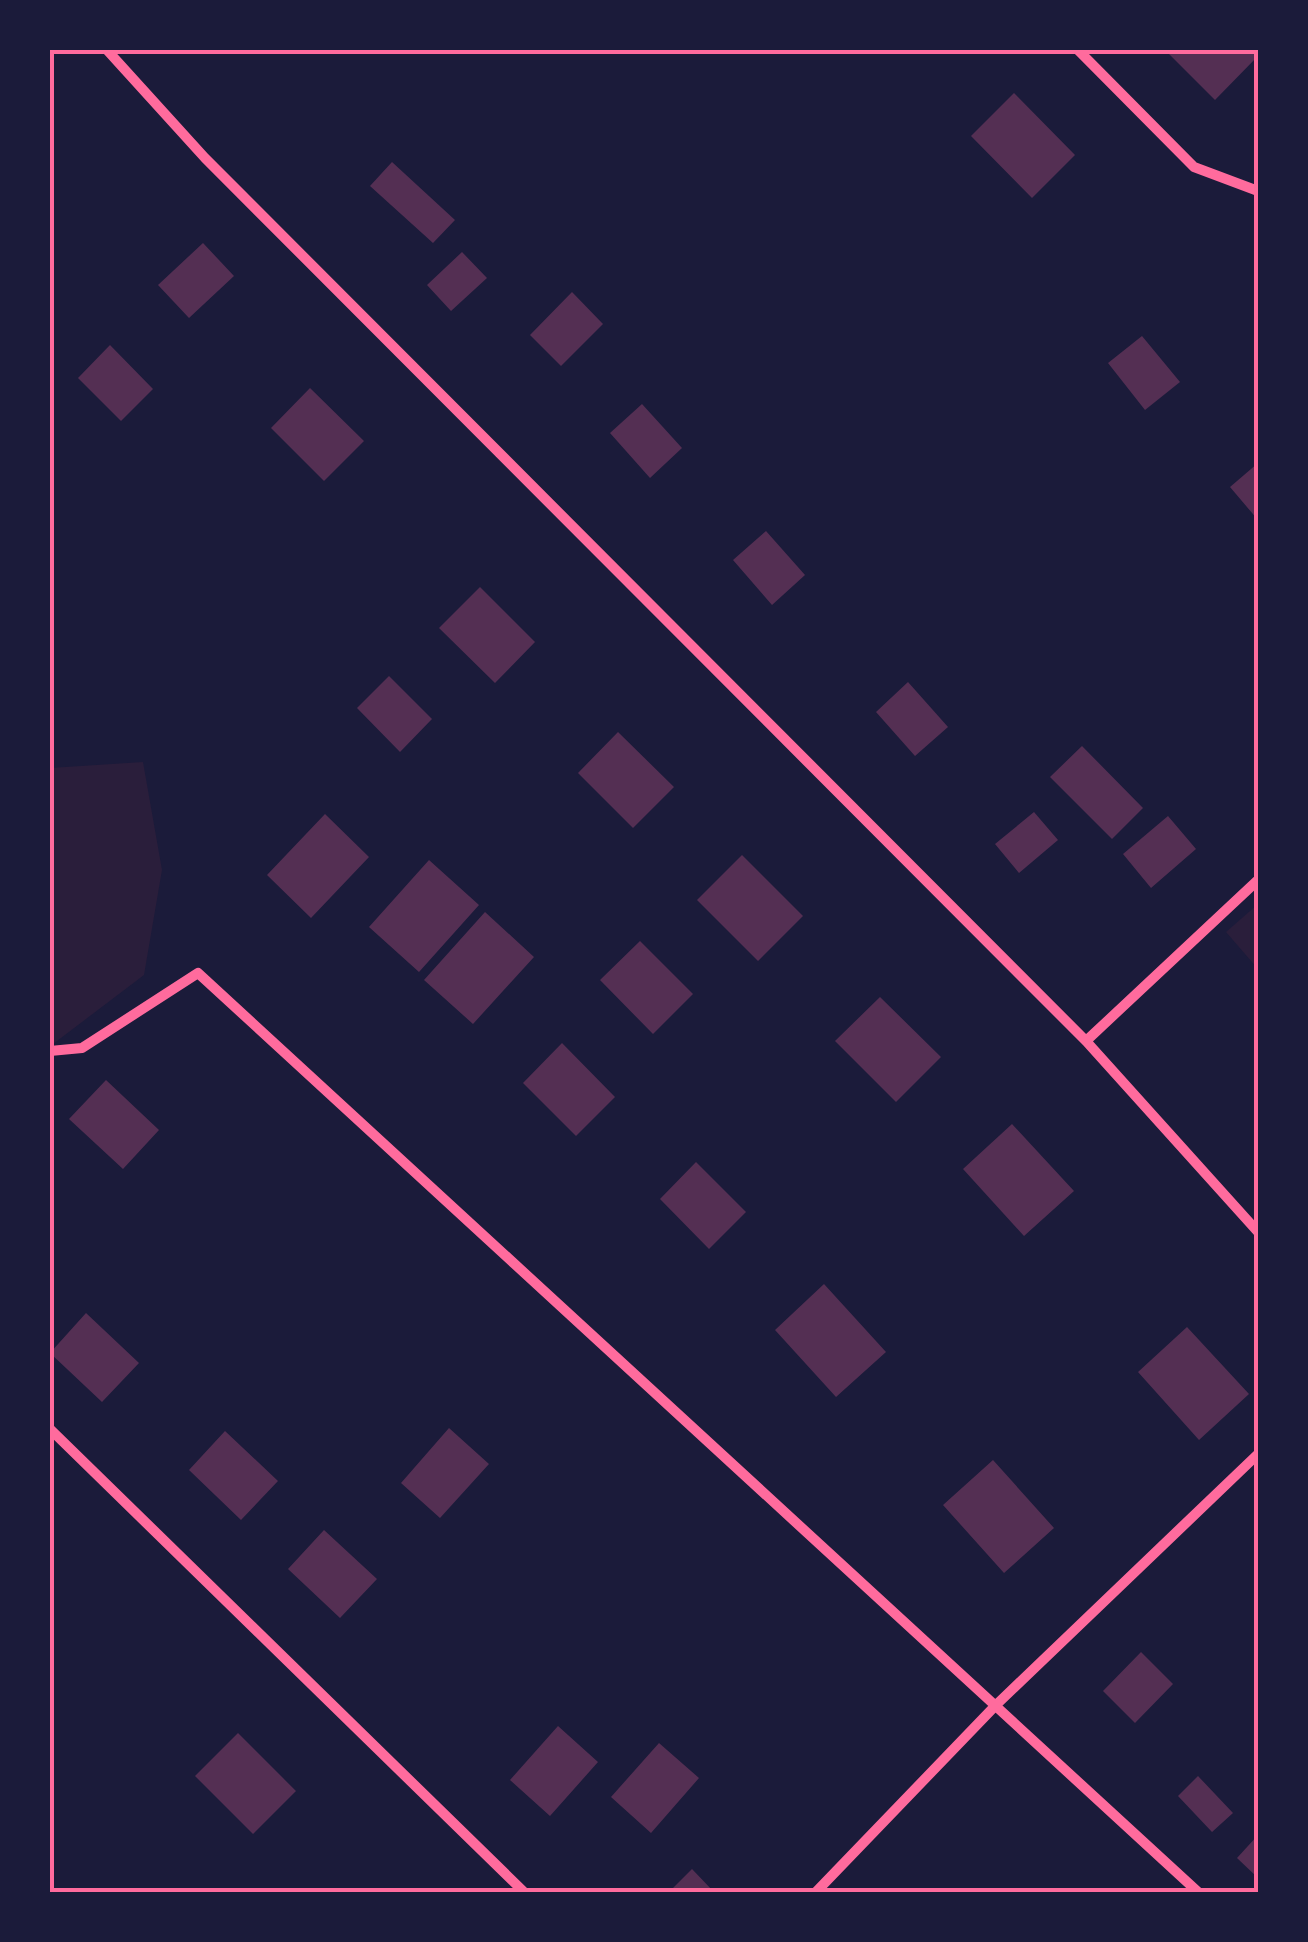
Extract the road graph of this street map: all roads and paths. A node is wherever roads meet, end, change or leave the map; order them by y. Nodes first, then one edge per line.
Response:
1 (107, 50) edge
2 (1078, 50) edge
3 (1258, 191) edge
4 (1258, 880) edge
5 (1086, 1041) junction
6 (50, 1052) edge
7 (1258, 1232) edge
8 (50, 1428) edge
9 (1258, 1454) edge
10 (996, 1705) junction
11 (524, 1892) edge
12 (816, 1892) edge
13 (1198, 1892) edge

1 - 5 street
2 - 3 street
4 - 5 street
5 - 7 street
6 - 10 street
8 - 11 street
9 - 10 street
10 - 12 street
10 - 13 street

